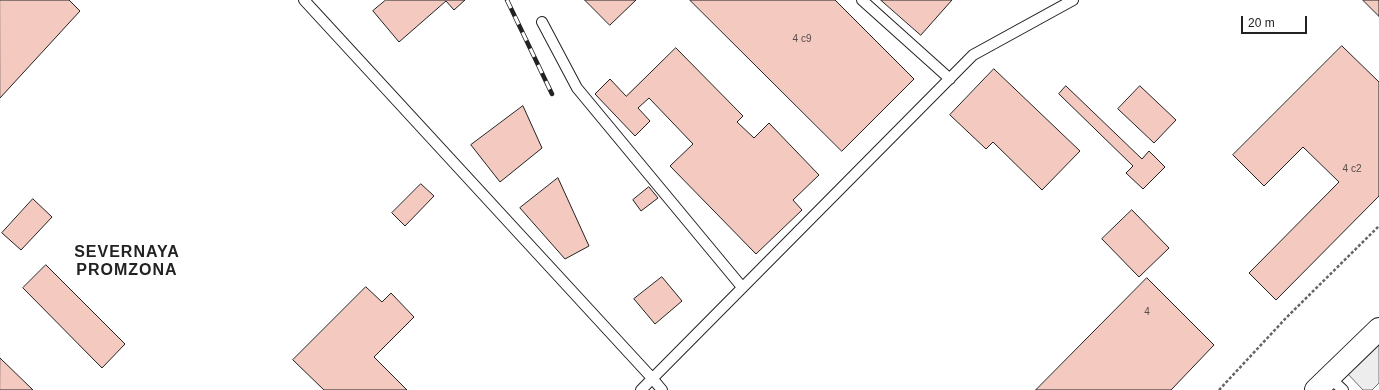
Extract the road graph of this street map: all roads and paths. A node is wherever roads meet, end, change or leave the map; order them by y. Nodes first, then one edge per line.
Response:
1 (304, 0) edge
2 (862, 0) edge
3 (1073, 0) edge
4 (542, 22) dead end
5 (950, 79) junction
6 (1379, 226) edge
7 (742, 287) junction
8 (1379, 329) edge
9 (652, 378) junction
10 (1329, 386) edge
11 (641, 390) edge
12 (662, 390) edge
13 (1219, 390) edge

1 - 9 lane
2 - 5 lane
3 - 5 lane
4 - 7 lane
5 - 7 lane
6 - 13 path
7 - 9 lane
8 - 10 main road
9 - 11 lane
9 - 12 lane

